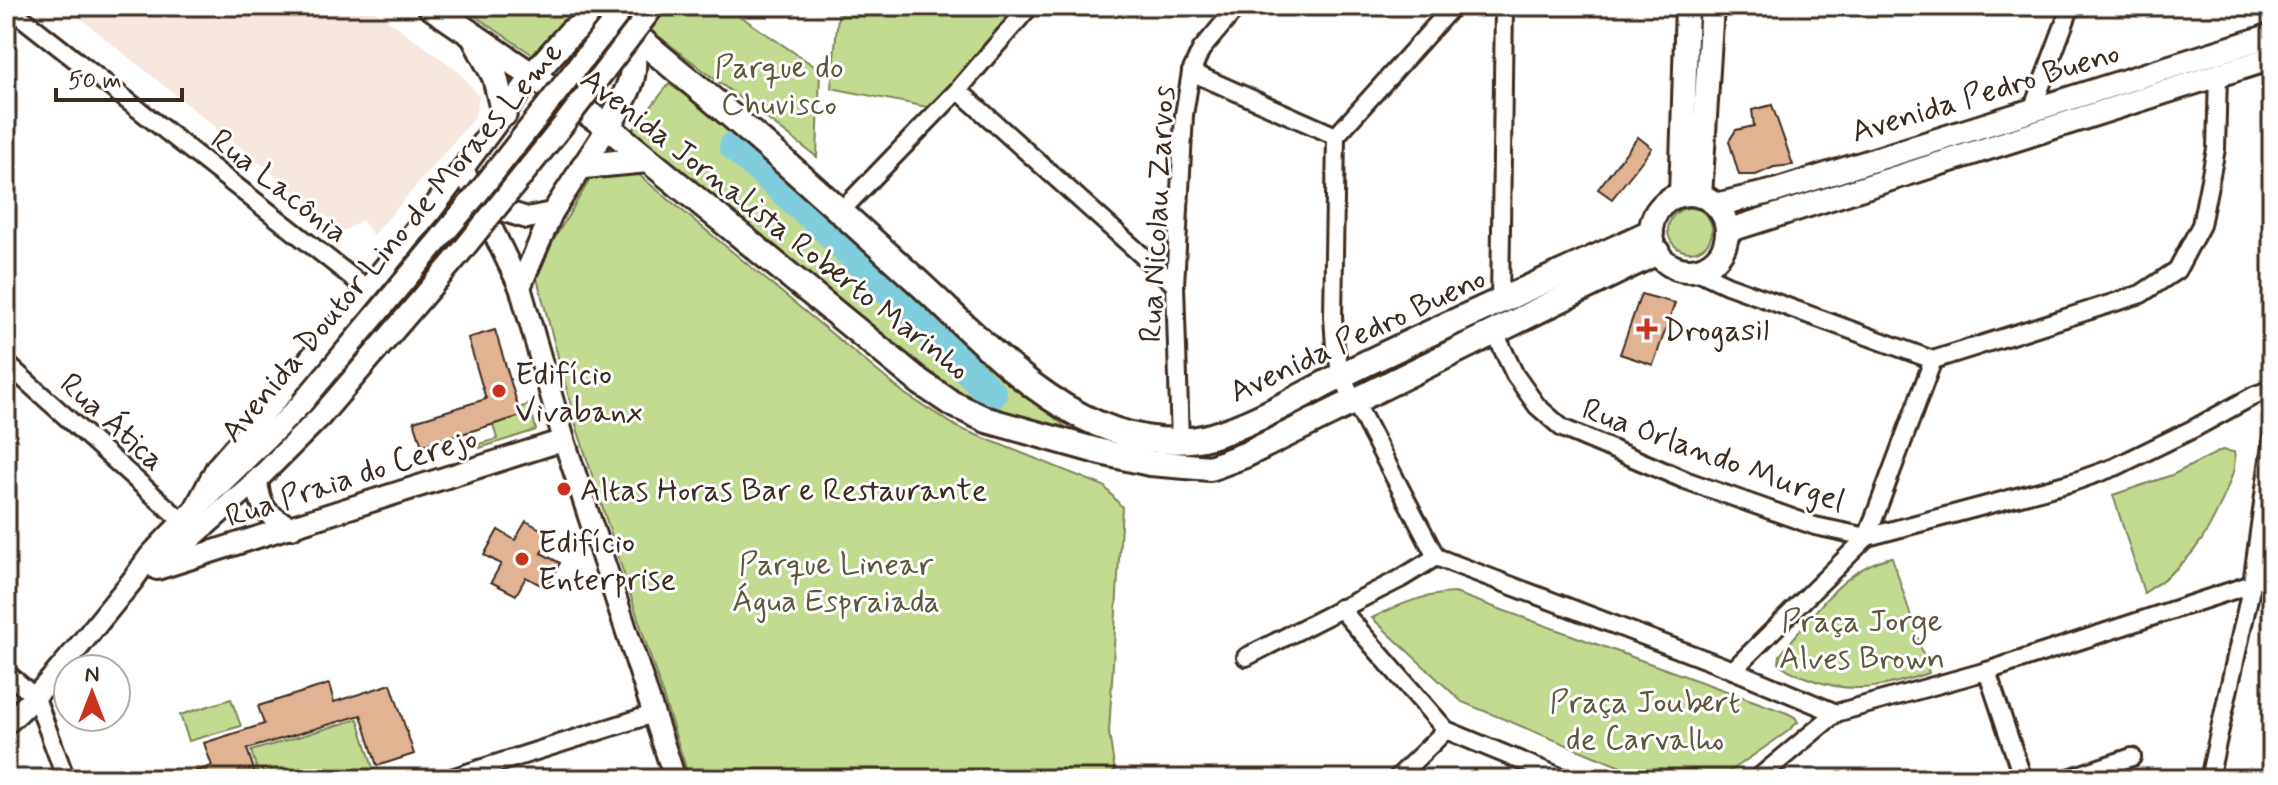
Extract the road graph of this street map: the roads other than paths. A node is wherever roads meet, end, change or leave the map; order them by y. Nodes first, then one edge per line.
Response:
1 (7, 6) edge
2 (430, 6) edge
3 (654, 6) edge
4 (1030, 6) edge
5 (1238, 6) edge
6 (1453, 6) edge
7 (1504, 6) edge
8 (1687, 6) edge
9 (2071, 6) edge
10 (1714, 7) edge
11 (609, 8) edge
12 (630, 32) junction
13 (2272, 35) edge
14 (473, 37) junction
15 (2272, 58) edge
16 (1191, 72) junction
17 (2218, 75) junction
18 (532, 76) junction
19 (958, 90) junction
20 (2032, 110) junction
21 (504, 114) junction
22 (608, 127) junction
23 (1336, 136) junction
24 (648, 160) junction
25 (584, 166) junction
26 (463, 169) junction
27 (1699, 199) junction
28 (482, 204) junction
29 (841, 211) junction
30 (552, 213) junction
31 (1727, 231) junction
32 (1654, 242) junction
33 (1704, 266) junction
34 (1175, 285) junction
35 (520, 287) junction
36 (367, 289) junction
37 (1500, 302) junction
38 (1495, 333) junction
39 (1933, 360) junction
40 (6, 363) edge
41 (1341, 375) junction
42 (2272, 389) edge
43 (1354, 402) junction
44 (1083, 417) joint
45 (2272, 437) edge
46 (564, 440) junction
47 (1180, 441) junction
48 (1101, 452) joint
49 (257, 480) junction
50 (190, 514) junction
51 (292, 528) junction
52 (1867, 537) junction
53 (2266, 537) edge
54 (1436, 557) junction
55 (157, 569) junction
56 (130, 584) junction
57 (2252, 584) junction
58 (1340, 608) junction
59 (1246, 657) dead end
60 (1733, 670) junction
61 (1987, 671) junction
62 (6, 672) edge
63 (36, 698) junction
64 (1836, 713) junction
65 (653, 714) junction
66 (6, 724) edge
67 (1446, 730) junction
68 (2132, 757) dead end
69 (672, 777) edge
70 (66, 779) edge
71 (448, 779) edge
72 (1396, 779) edge
73 (1565, 779) edge
74 (1757, 779) edge
75 (2023, 779) edge
76 (2066, 779) edge
77 (2209, 779) edge

1 - 36 street, Rua Lacônia
2 - 14 main road, Avenida Jornalista Roberto Marinho
3 - 49 street, Avenida Doutor Lino de Moraes Leme, bridge
4 - 19 street
5 - 16 street, Rua Nicolau Zarvos
6 - 23 street
7 - 37 street
8 - 27 main road
9 - 20 street
10 - 27 main road
11 - 12 main road, Avenida Jornalista Roberto Marinho
11 - 18 main road
11 - 50 street, Avenida Doutor Lino de Moraes Leme, bridge
12 - 22 main road
12 - 29 main road, Avenida Jornalista Roberto Marinho
13 - 20 main road, Avenida Pedro Bueno
14 - 18 main road, Avenida Jornalista Roberto Marinho
14 - 21 main road
15 - 17 main road, Avenida Pedro Bueno
16 - 23 street
16 - 34 street, Rua Nicolau Zarvos
17 - 31 main road, Avenida Pedro Bueno
17 - 39 street
18 - 21 street, Avenida Doutor Lino de Moraes Leme
18 - 22 main road, Avenida Jornalista Roberto Marinho
19 - 29 street
19 - 34 street
20 - 27 main road, Avenida Pedro Bueno
21 - 26 street, Avenida Doutor Lino de Moraes Leme
22 - 24 main road, Avenida Jornalista Roberto Marinho
22 - 25 street
23 - 41 street
24 - 25 main road
24 - 48 main road, Avenida Jornalista Roberto Marinho
25 - 30 street
26 - 28 street
26 - 36 street, Avenida Doutor Lino de Moraes Leme
27 - 31 main road
27 - 32 main road
28 - 30 street
28 - 35 street
29 - 44 main road, Avenida Jornalista Roberto Marinho
30 - 35 street
31 - 33 main road
32 - 33 main road
32 - 37 main road, Avenida Pedro Bueno
32 - 38 main road, Avenida Pedro Bueno
33 - 39 street
34 - 47 street, Rua Nicolau Zarvos
35 - 46 street
36 - 50 street, Avenida Doutor Lino de Moraes Leme
37 - 41 main road, Avenida Pedro Bueno
38 - 43 main road, Avenida Pedro Bueno
38 - 52 street, Rua Orlando Murgel
39 - 52 street
40 - 50 street, Rua Ática
41 - 43 street
41 - 47 main road, Avenida Pedro Bueno
42 - 52 street, Rua Orlando Murgel
43 - 48 main road, Avenida Pedro Bueno
43 - 54 street
44 - 47 main road, Avenida Pedro Bueno
45 - 53 street
46 - 51 street, Rua Praia do Cerejo
46 - 65 street
49 - 51 street
49 - 55 street, Avenida Doutor Lino de Moraes Leme
50 - 56 street, Avenida Doutor Lino de Moraes Leme
51 - 55 street, Rua Praia do Cerejo
52 - 60 street
53 - 57 street
54 - 58 street
54 - 60 street
55 - 56 street, Avenida Doutor Lino de Moraes Leme
56 - 63 street, Avenida Doutor Lino de Moraes Leme
57 - 61 street
57 - 77 street
58 - 59 street
58 - 67 street
60 - 64 street
61 - 64 street
61 - 75 street
62 - 63 street
63 - 66 street, Avenida Doutor Lino de Moraes Leme
63 - 70 street
64 - 74 street
65 - 69 street
65 - 71 street
67 - 72 street
67 - 73 street
68 - 76 street

